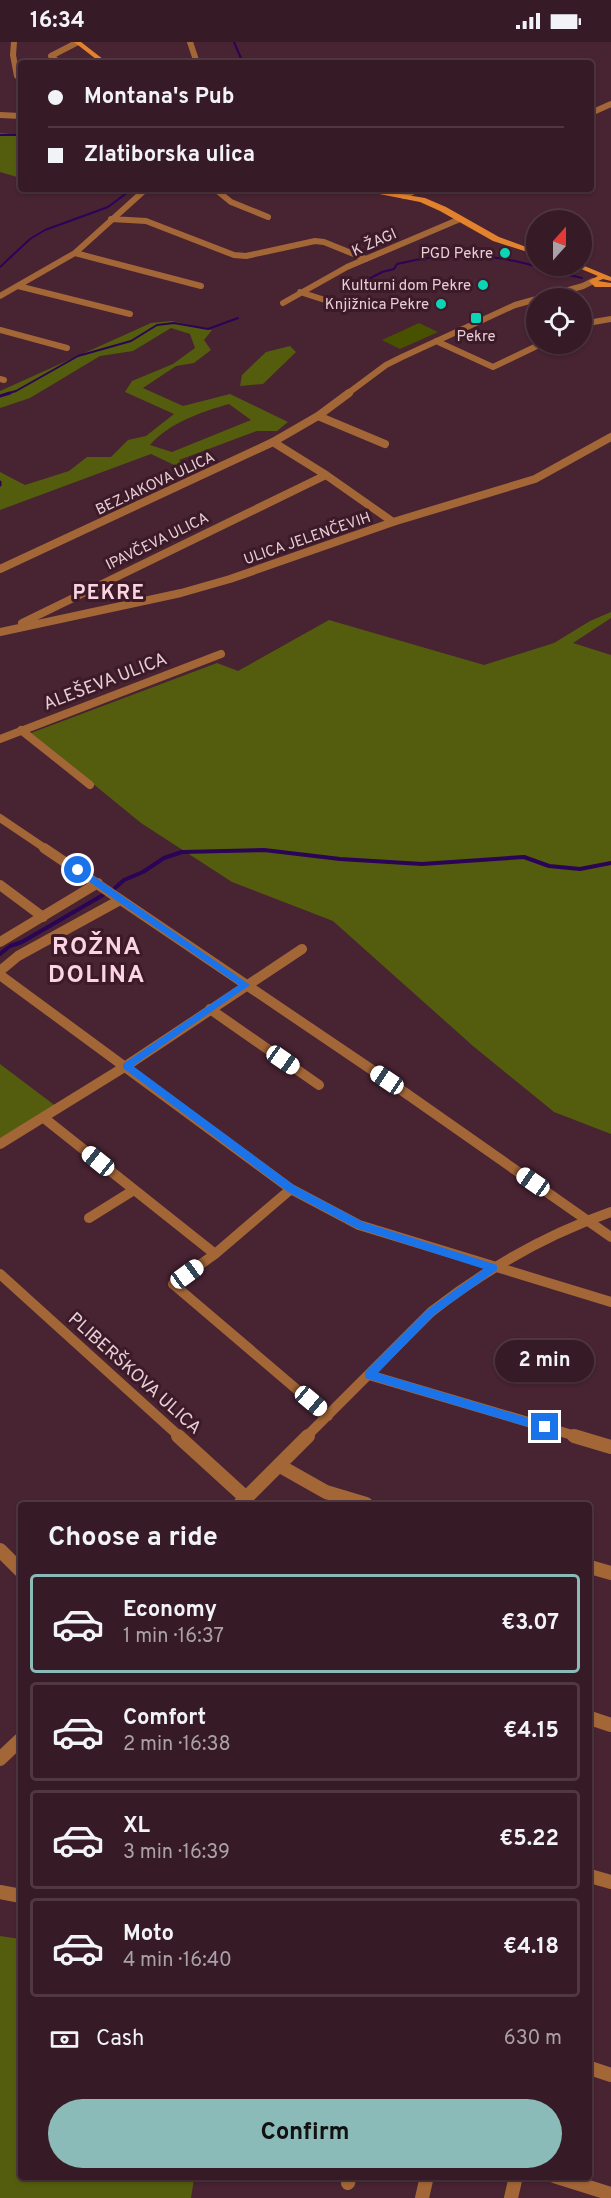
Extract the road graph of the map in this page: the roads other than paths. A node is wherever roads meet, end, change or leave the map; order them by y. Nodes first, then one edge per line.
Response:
1 (14, 42) edge
2 (78, 42) edge
3 (190, 42) edge
4 (56, 60) edge
5 (101, 60) edge
6 (196, 60) edge
7 (17, 76) dead end
8 (611, 104) edge
9 (594, 111) edge
10 (0, 116) edge
11 (18, 116) edge
12 (142, 192) edge
13 (219, 192) edge
14 (378, 192) edge
15 (412, 192) edge
16 (404, 196) junction
17 (268, 217) dead end
18 (111, 219) junction
19 (460, 219) junction
20 (526, 250) edge
21 (75, 253) junction
22 (366, 259) junction
23 (604, 281) edge
24 (18, 286) junction
25 (201, 286) dead end
26 (300, 292) junction
27 (611, 293) edge
28 (0, 296) edge
29 (328, 301) dead end
30 (283, 303) dead end
31 (130, 314) dead end
32 (611, 319) edge
33 (592, 322) edge
34 (0, 330) edge
35 (436, 341) junction
36 (67, 348) dead end
37 (526, 351) edge
38 (318, 416) junction
39 (611, 437) edge
40 (273, 442) junction
41 (385, 444) dead end
42 (326, 475) junction
43 (393, 522) junction
44 (0, 569) edge
45 (0, 632) edge
46 (221, 654) dead end
47 (21, 730) junction
48 (0, 739) edge
49 (90, 785) dead end
50 (0, 818) edge
51 (98, 883) junction
52 (0, 885) edge
53 (120, 900) junction
54 (43, 917) junction
55 (0, 942) edge
56 (302, 949) dead end
57 (0, 971) edge
58 (0, 975) edge
59 (246, 985) junction
60 (210, 1009) junction
61 (126, 1066) junction
62 (319, 1085) dead end
63 (44, 1118) junction
64 (0, 1144) edge
65 (291, 1189) junction
66 (134, 1190) junction
67 (611, 1212) edge
68 (89, 1218) dead end
69 (585, 1220) junction
70 (611, 1237) edge
71 (215, 1254) junction
72 (493, 1268) junction
73 (0, 1274) edge
74 (611, 1302) edge
75 (369, 1375) junction
76 (328, 1416) junction
77 (611, 1447) edge
78 (280, 1466) junction
79 (243, 1501) edge
80 (359, 1502) edge
81 (0, 1550) edge
82 (18, 1568) edge
83 (592, 1568) edge
84 (611, 1573) edge
85 (592, 1719) edge
86 (611, 1725) edge
87 (18, 1742) edge
88 (0, 1759) edge
89 (592, 1877) edge
90 (611, 1882) edge
91 (0, 1892) edge
92 (18, 1895) edge
93 (592, 2069) edge
94 (611, 2075) edge
95 (426, 2180) edge
96 (515, 2180) edge
97 (567, 2180) edge
98 (611, 2194) edge
99 (422, 2198) edge
100 (511, 2198) edge

1 - 7 street
2 - 4 street
2 - 5 street
3 - 6 street
8 - 9 street
10 - 11 street
12 - 18 street
13 - 17 street
14 - 16 street
15 - 16 street
16 - 19 street
18 - 21 street
18 - 22 street
19 - 20 street
19 - 22 street, K ŽAGI
21 - 24 street
21 - 25 street
22 - 26 street, K ŽAGI
23 - 27 street
23 - 35 street, BEZJAKOVA ULICA
24 - 28 street
24 - 31 street
26 - 29 street
26 - 30 street, K ŽAGI
32 - 33 street
34 - 36 street
35 - 37 street
35 - 38 street, BEZJAKOVA ULICA
38 - 40 street, BEZJAKOVA ULICA
38 - 41 street
39 - 43 street, ULICA JELENČEVIH
40 - 42 street
40 - 44 street, BEZJAKOVA ULICA
42 - 43 street
42 - 45 street, IPAVČEVA ULICA
43 - 45 street, ULICA JELENČEVIH
46 - 47 street, ALEŠEVA ULICA
47 - 48 street, ALEŠEVA ULICA
47 - 49 street
50 - 51 street
51 - 53 street
51 - 54 street
52 - 54 street
53 - 57 street
53 - 59 street
54 - 55 street
56 - 59 street
58 - 61 street
59 - 60 street
59 - 69 street
60 - 61 street
60 - 62 street
61 - 63 street
61 - 65 street
63 - 64 street
63 - 66 street
65 - 71 street
65 - 72 street
66 - 68 street
66 - 71 street
67 - 69 street
69 - 70 street
69 - 72 street
71 - 76 street
72 - 74 street
72 - 75 street
73 - 79 street, PLIBERŠKOVA ULICA
75 - 76 street
75 - 77 street
76 - 78 street
78 - 79 street
78 - 80 street
81 - 82 street
83 - 84 street
85 - 86 street
87 - 88 street
89 - 90 street
91 - 92 street
93 - 94 street
95 - 99 street
96 - 100 street
97 - 98 street

